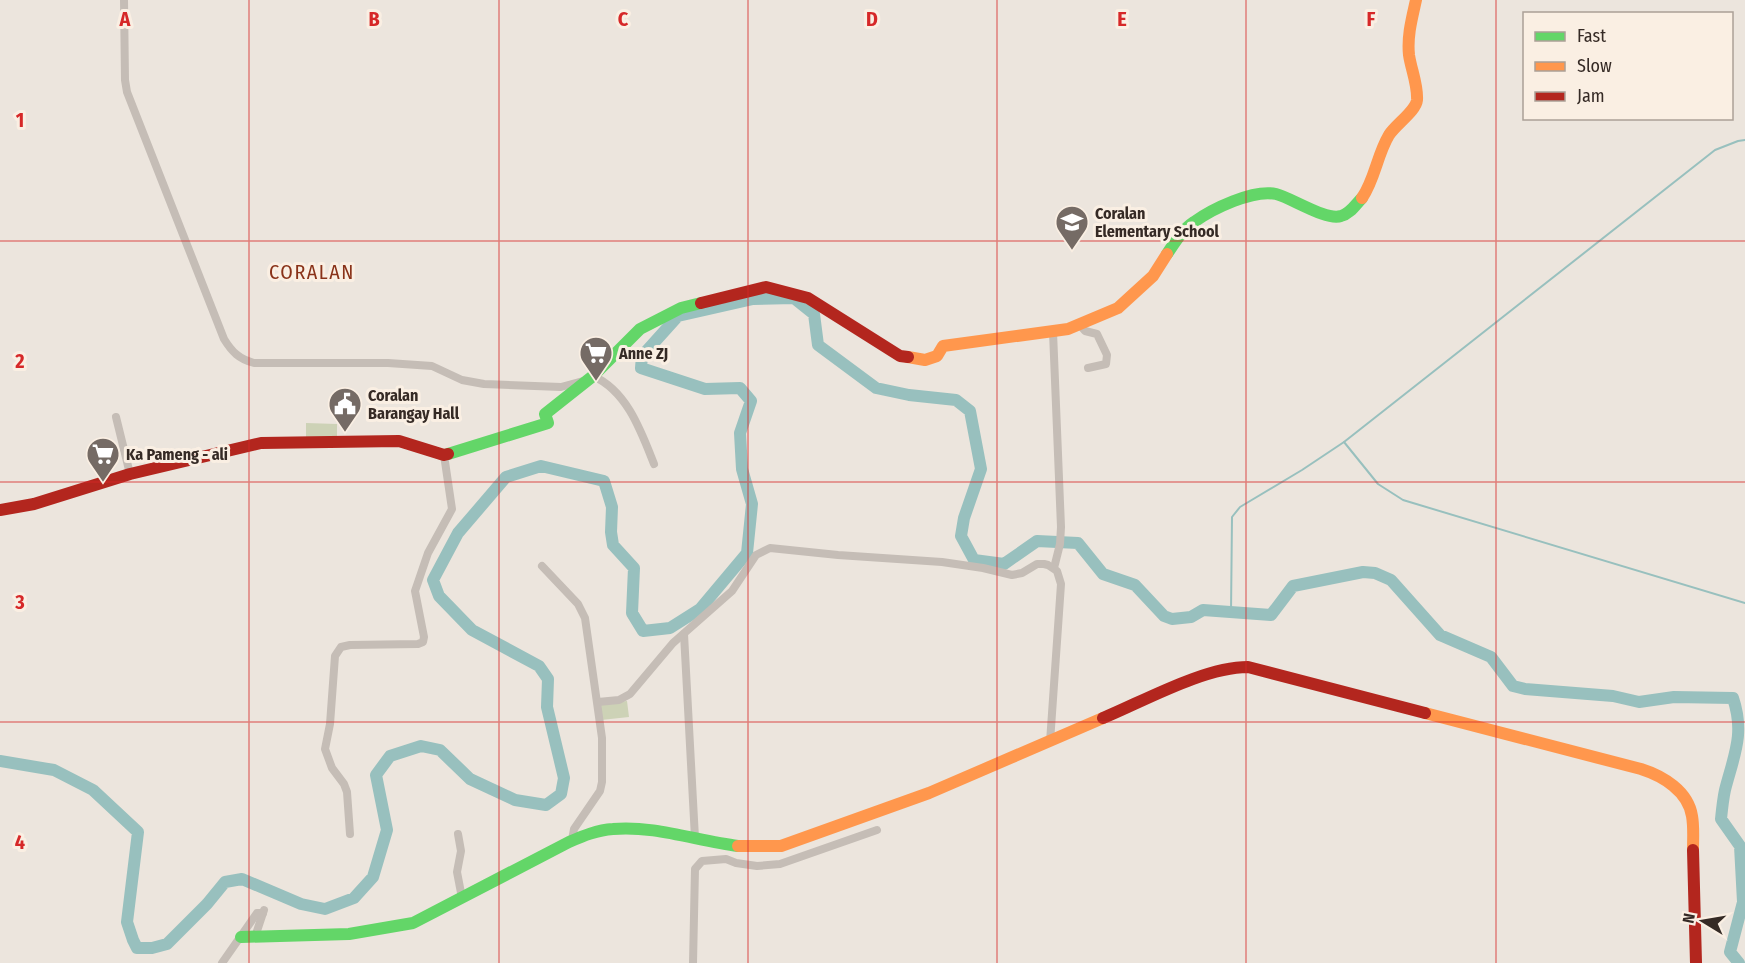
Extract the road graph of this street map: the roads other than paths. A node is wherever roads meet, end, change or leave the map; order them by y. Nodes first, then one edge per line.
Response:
1 (124, 0) edge
2 (1416, 0) edge
3 (1079, 324) junction
4 (1053, 332) junction
5 (1088, 368) dead end
6 (591, 378) junction
7 (116, 417) dead end
8 (444, 455) junction
9 (654, 464) dead end
10 (130, 474) junction
11 (2, 513) edge
12 (542, 566) dead end
13 (1054, 568) junction
14 (684, 634) junction
15 (598, 702) junction
16 (1050, 742) junction
17 (877, 830) dead end
18 (350, 834) dead end
19 (458, 834) dead end
20 (695, 838) junction
21 (572, 840) junction
22 (729, 844) junction
23 (726, 860) junction
24 (462, 898) junction
25 (241, 937) junction
26 (255, 937) junction
27 (222, 963) edge
28 (693, 963) edge
29 (1696, 963) edge

1 - 6 street
2 - 3 street
3 - 4 street
3 - 5 street
4 - 6 street
4 - 13 street
6 - 8 street
6 - 9 street
7 - 10 street
8 - 10 street
8 - 18 street
10 - 11 street
12 - 15 street
13 - 14 street
13 - 16 street
14 - 15 street
14 - 20 street
15 - 21 street
16 - 22 street
16 - 29 street
17 - 23 street
19 - 24 street
20 - 21 street
20 - 22 street
21 - 24 street
22 - 23 street
23 - 28 street
24 - 26 street
25 - 26 street
25 - 26 street
25 - 27 street

